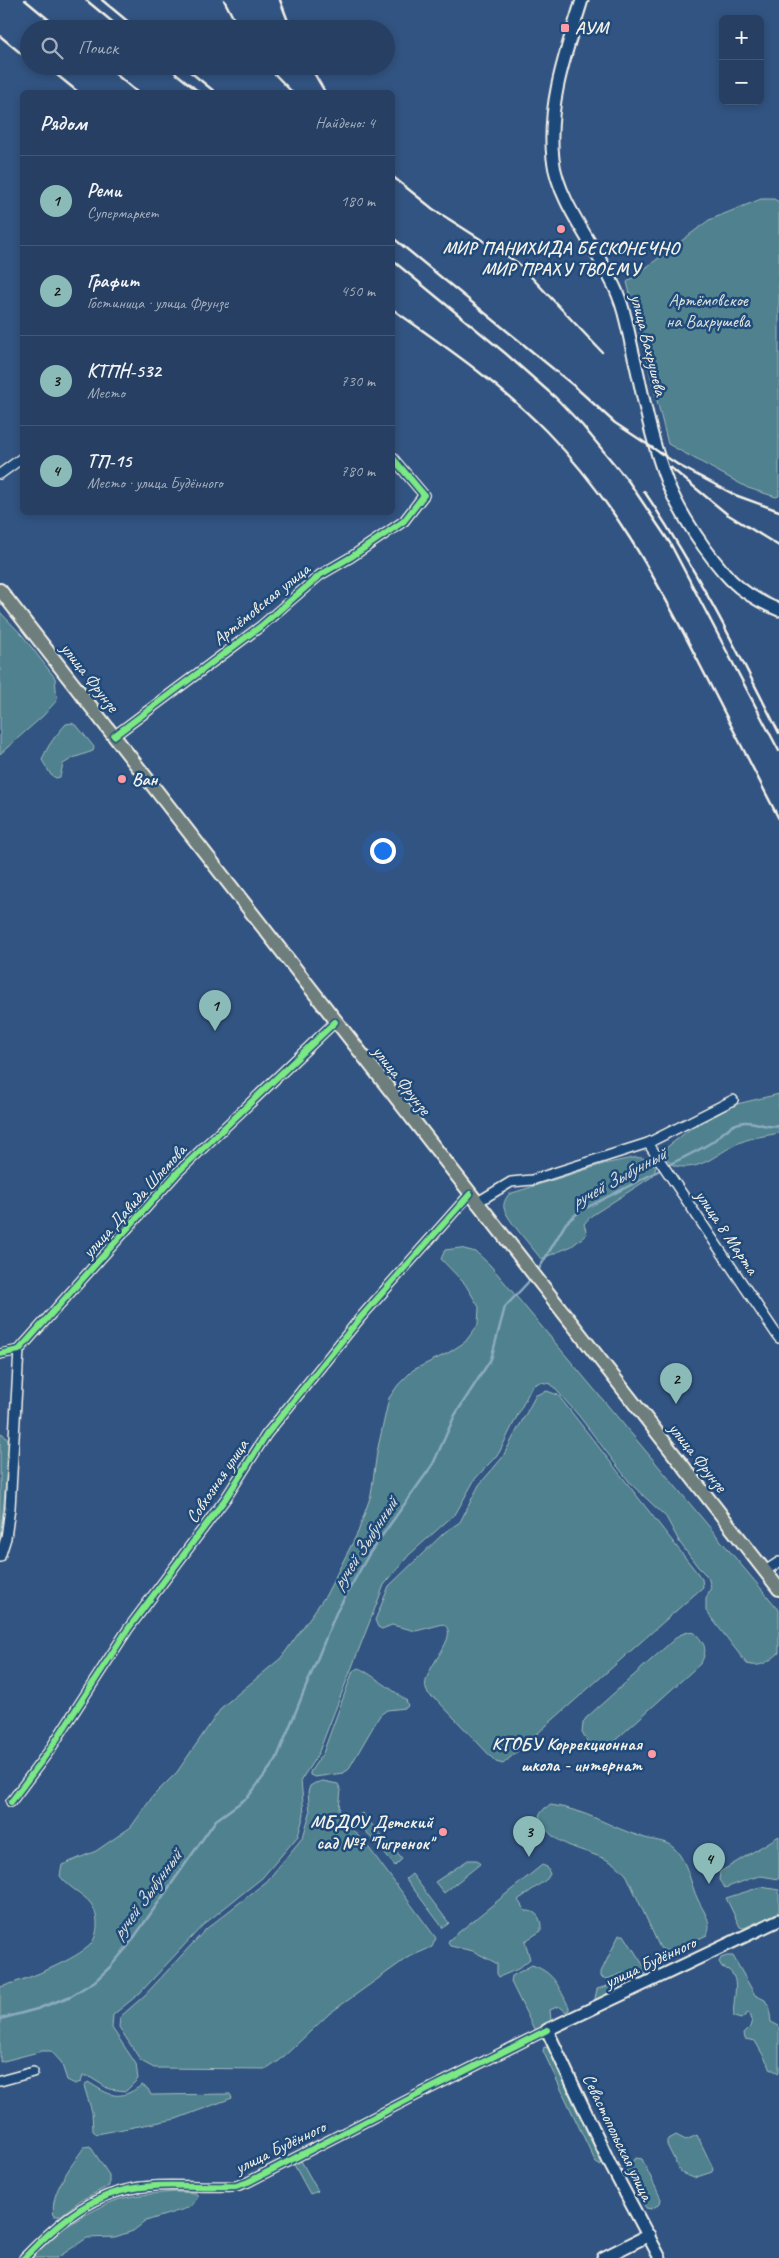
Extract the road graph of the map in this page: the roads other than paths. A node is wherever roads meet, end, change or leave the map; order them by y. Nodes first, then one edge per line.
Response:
1 (582, 0) edge
2 (20, 459) edge
3 (395, 461) edge
4 (0, 474) edge
5 (0, 590) edge
6 (779, 610) edge
7 (114, 736) junction
8 (335, 1022) junction
9 (733, 1100) dead end
10 (648, 1143) junction
11 (473, 1198) junction
12 (779, 1338) edge
13 (19, 1350) junction
14 (0, 1354) edge
15 (0, 1557) edge
16 (779, 1562) edge
17 (765, 1571) junction
18 (779, 1589) edge
19 (11, 1802) dead end
20 (779, 1920) edge
21 (548, 2030) junction
22 (33, 2072) dead end
23 (0, 2081) edge
24 (649, 2236) junction
25 (24, 2258) edge
26 (603, 2258) edge
27 (660, 2258) edge

1 - 6 main road, улица Вахрушева
2 - 4 street
3 - 7 street, Артёмовская улица
5 - 7 main road, улица Фрунзе
7 - 8 main road, улица Фрунзе
8 - 11 main road, улица Фрунзе
8 - 13 street, улица Давида Шлемова
9 - 10 street
10 - 11 street
10 - 12 street, улица 8 Марта
11 - 17 main road, улица Фрунзе
11 - 19 street, Совхозная улица
13 - 14 street
13 - 15 street
16 - 17 street
17 - 18 main road, улица Фрунзе
20 - 21 main road, улица Будённого
21 - 24 main road, Севастопольская улица
21 - 25 street, улица Будённого
22 - 23 street
24 - 26 main road
24 - 27 main road, Севастопольская улица

